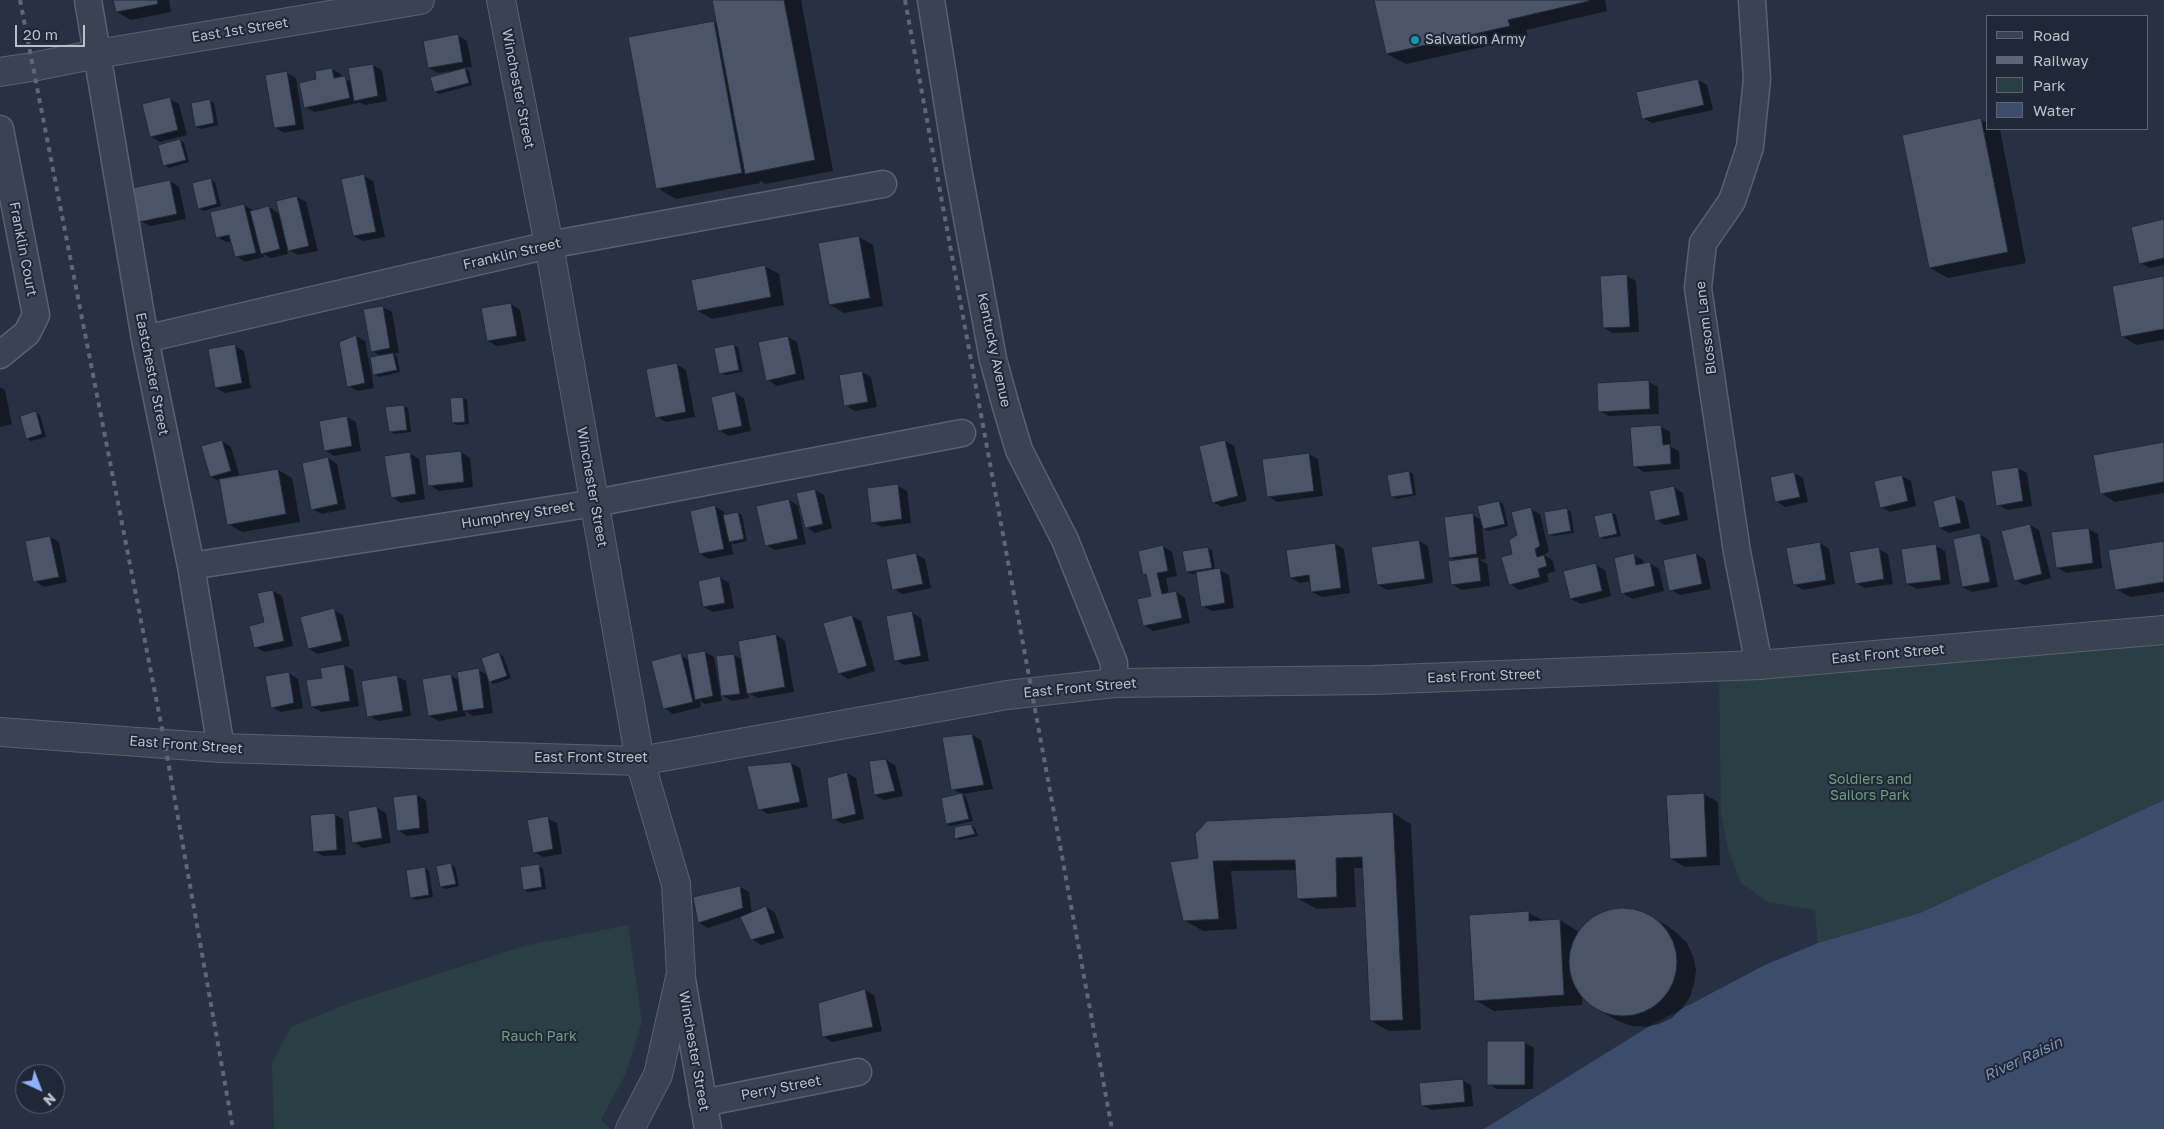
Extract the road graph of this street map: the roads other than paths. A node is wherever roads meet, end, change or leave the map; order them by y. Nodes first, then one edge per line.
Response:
1 (88, 0) edge
2 (420, 0) edge
3 (501, 0) edge
4 (931, 0) edge
5 (1752, 0) edge
6 (97, 54) junction
7 (0, 72) edge
8 (0, 129) edge
9 (883, 184) dead end
10 (548, 245) junction
11 (145, 339) junction
12 (0, 355) edge
13 (962, 433) dead end
14 (595, 503) junction
15 (191, 566) junction
16 (2164, 630) edge
17 (1759, 665) junction
18 (1114, 683) junction
19 (0, 732) edge
20 (220, 748) junction
21 (640, 761) junction
22 (681, 973) junction
23 (858, 1072) dead end
24 (703, 1103) junction
25 (630, 1129) edge
26 (708, 1129) edge

1 - 6 street, Eastchester Street
2 - 6 street, East 1st Street
3 - 10 street, Winchester Street
4 - 18 street, Kentucky Avenue
5 - 17 street, Blossom Lane
6 - 7 street, East 1st Street
6 - 11 street, Eastchester Street
8 - 12 street, Franklin Court
9 - 10 street, Franklin Street
10 - 11 street, Franklin Street
10 - 14 street, Winchester Street
11 - 15 street, Eastchester Street
13 - 14 street, Humphrey Street
14 - 15 street, Humphrey Street
14 - 21 street, Winchester Street
15 - 20 street, Eastchester Street
16 - 17 street, East Front Street
17 - 18 street, East Front Street
18 - 21 street, East Front Street
19 - 20 street, East Front Street
20 - 21 street, East Front Street
21 - 22 street, Winchester Street
22 - 24 street, Winchester Street
22 - 25 street, Winchester Street
23 - 24 street, Perry Street
24 - 26 street, Winchester Street

